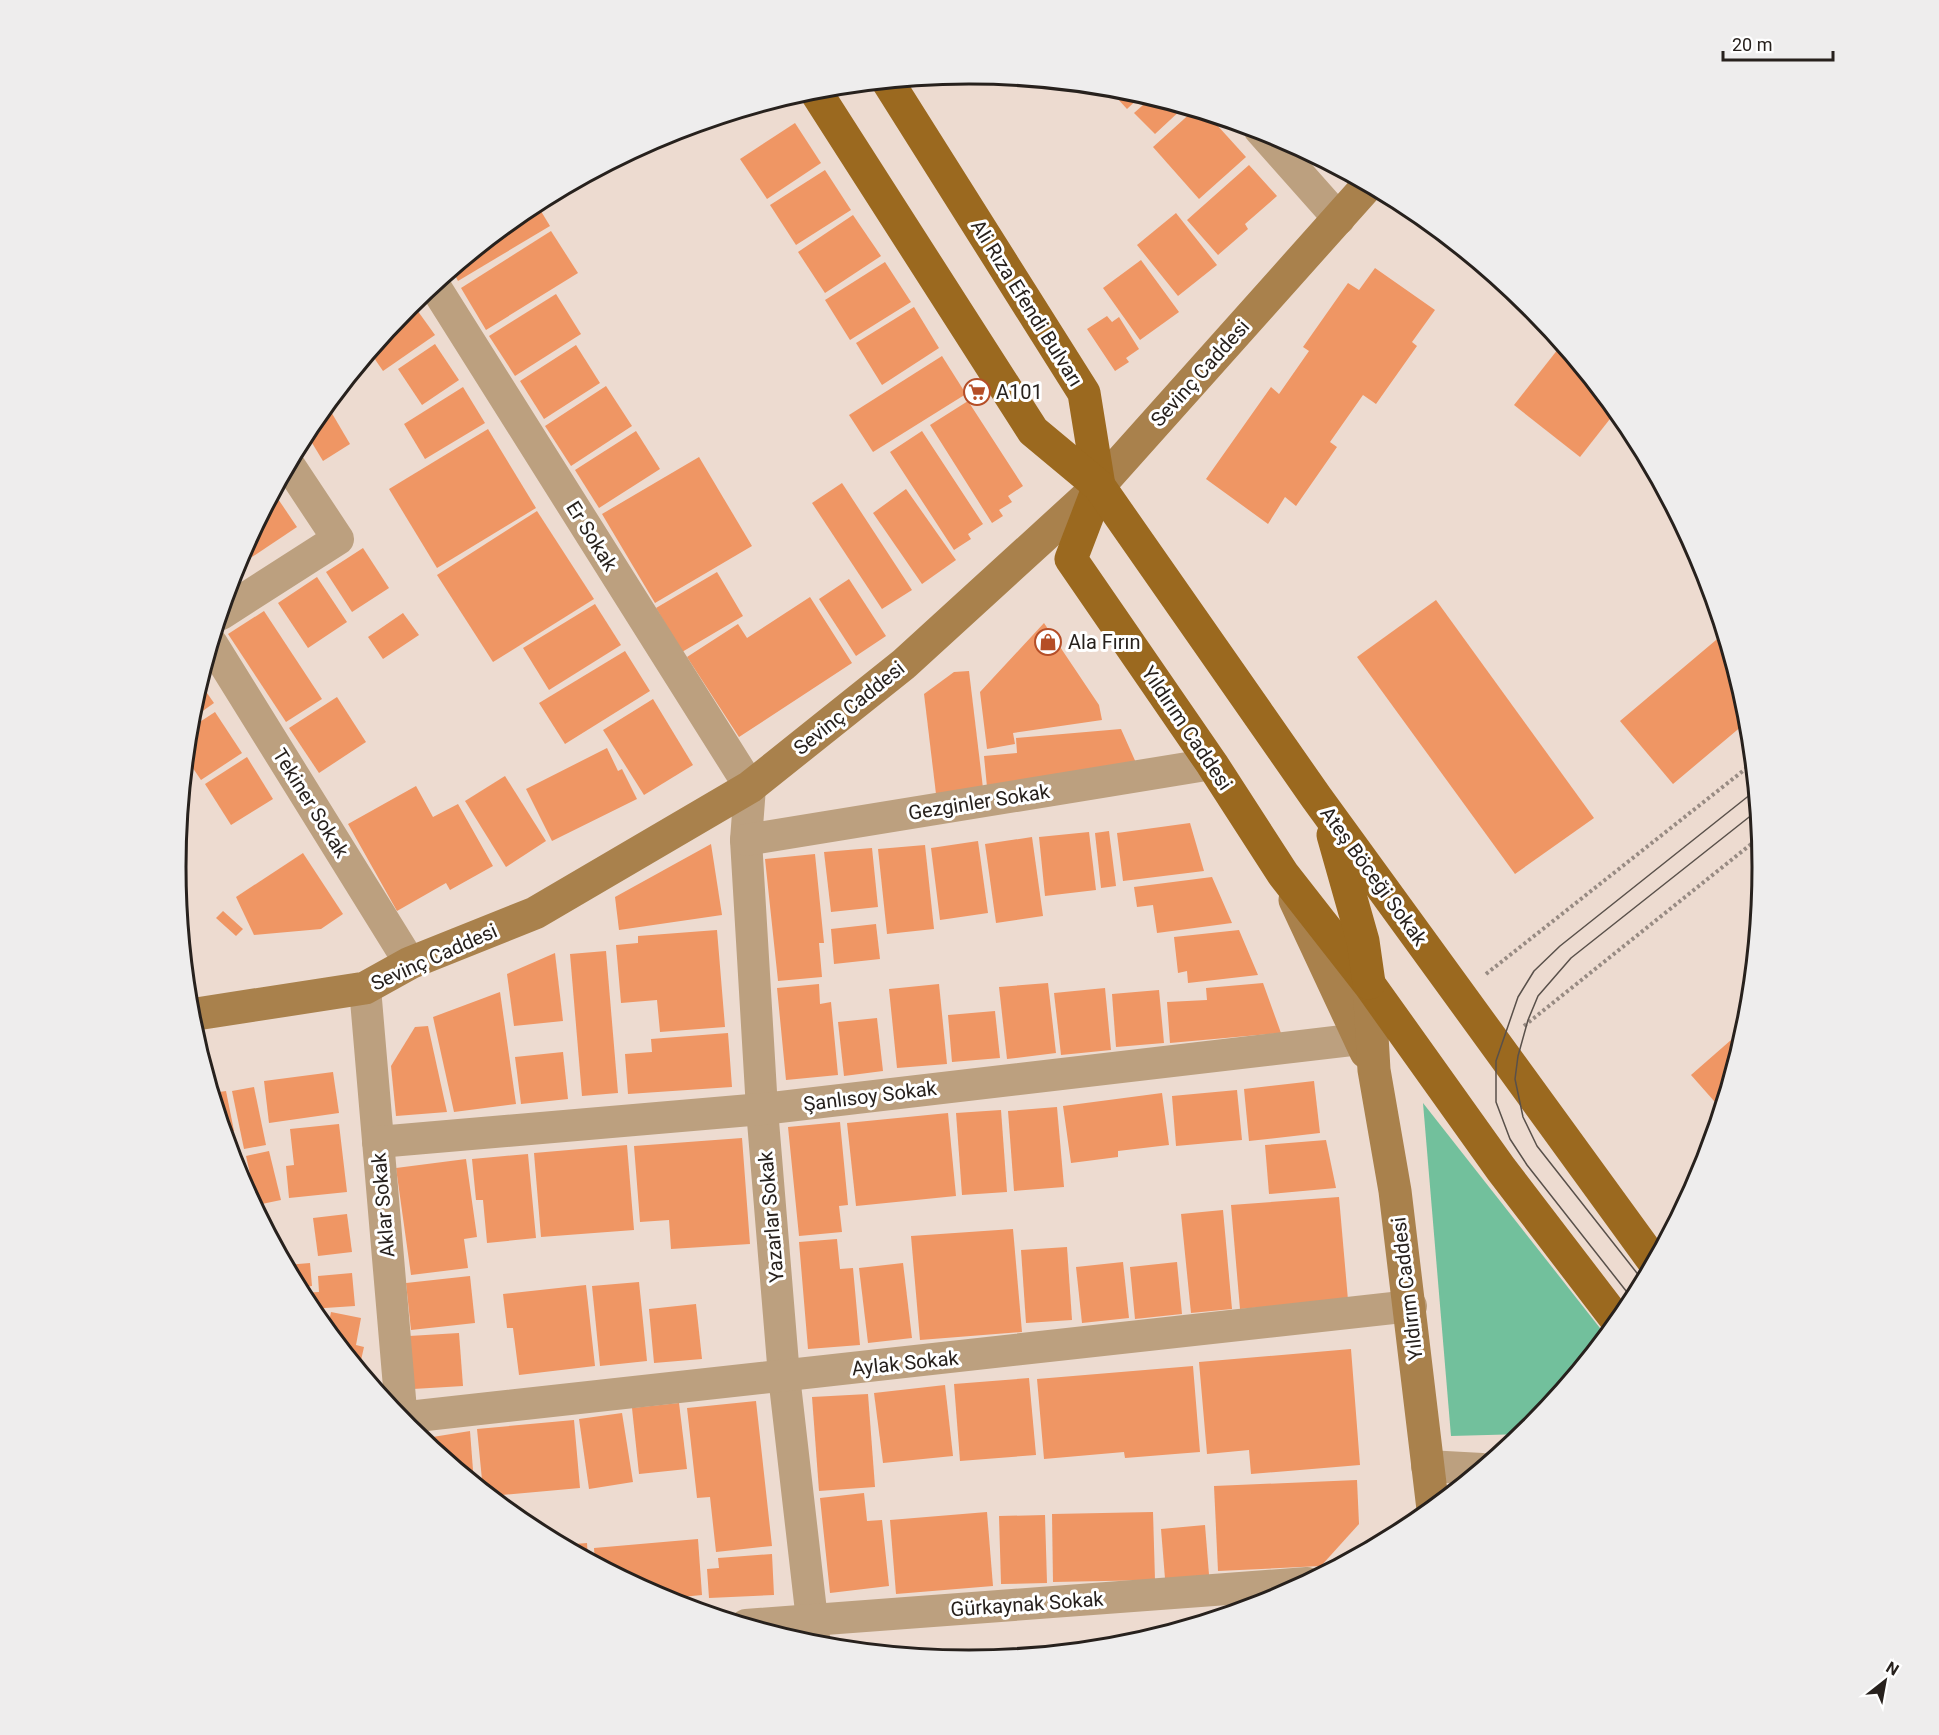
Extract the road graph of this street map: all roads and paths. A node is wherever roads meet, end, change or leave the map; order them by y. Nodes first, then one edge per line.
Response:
1 (892, 89) edge
2 (820, 99) edge
3 (1275, 147) edge
4 (1363, 190) edge
5 (1339, 219) junction
6 (438, 292) edge
7 (294, 472) edge
8 (1099, 486) junction
9 (231, 608) edge
10 (217, 652) edge
11 (1212, 764) junction
12 (1746, 768) edge
13 (750, 788) junction
14 (1316, 797) junction
15 (746, 840) junction
16 (1752, 843) edge
17 (1283, 874) junction
18 (410, 963) junction
19 (1369, 984) junction
20 (365, 988) junction
21 (1460, 995) junction
22 (200, 1013) edge
23 (1360, 1039) junction
24 (1498, 1047) junction
25 (1374, 1070) junction
26 (762, 1109) junction
27 (378, 1142) junction
28 (1650, 1256) edge
29 (1411, 1306) junction
30 (1612, 1315) edge
31 (784, 1376) junction
32 (400, 1405) edge
33 (412, 1419) edge
34 (1427, 1466) junction
35 (1472, 1468) edge
36 (1432, 1499) edge
37 (1281, 1586) edge
38 (795, 1631) edge
39 (814, 1633) edge

1 - 8 main road, Ali Rıza Efendi Bulvarı
2 - 8 main road
3 - 5 street
4 - 5 main road, Sevinç Caddesi
5 - 8 main road, Sevinç Caddesi
6 - 13 street, Er Sokak
7 - 9 street
8 - 11 main road, Yıldırım Caddesi
8 - 13 main road, Sevinç Caddesi
8 - 14 main road, Ateş Böceği Sokak
10 - 18 street, Tekiner Sokak
11 - 15 street, Gezginler Sokak
11 - 17 main road, Yıldırım Caddesi
12 - 21 path
13 - 15 street, Yazarlar Sokak
13 - 18 main road, Sevinç Caddesi
14 - 19 main road
14 - 21 main road, Ateş Böceği Sokak
15 - 26 street, Yazarlar Sokak
16 - 24 path
17 - 19 main road, Yıldırım Caddesi
17 - 23 main road
18 - 20 main road, Sevinç Caddesi
19 - 25 main road
19 - 30 main road
20 - 22 main road, Sevinç Caddesi
20 - 27 street, Aklar Sokak
21 - 24 main road, Ateş Böceği Sokak
23 - 25 main road
23 - 26 street, Şanlısoy Sokak
24 - 28 main road, Ateş Böceği Sokak
25 - 29 main road, Yıldırım Caddesi
26 - 27 street, Şanlısoy Sokak
26 - 31 street, Yazarlar Sokak
27 - 32 street, Aklar Sokak
29 - 31 street, Aylak Sokak
29 - 34 main road, Yıldırım Caddesi
31 - 33 street, Aylak Sokak
31 - 39 street, Yazarlar Sokak
34 - 35 street
34 - 36 main road, Yıldırım Caddesi
37 - 39 street, Gürkaynak Sokak
38 - 39 street, Gürkaynak Sokak

